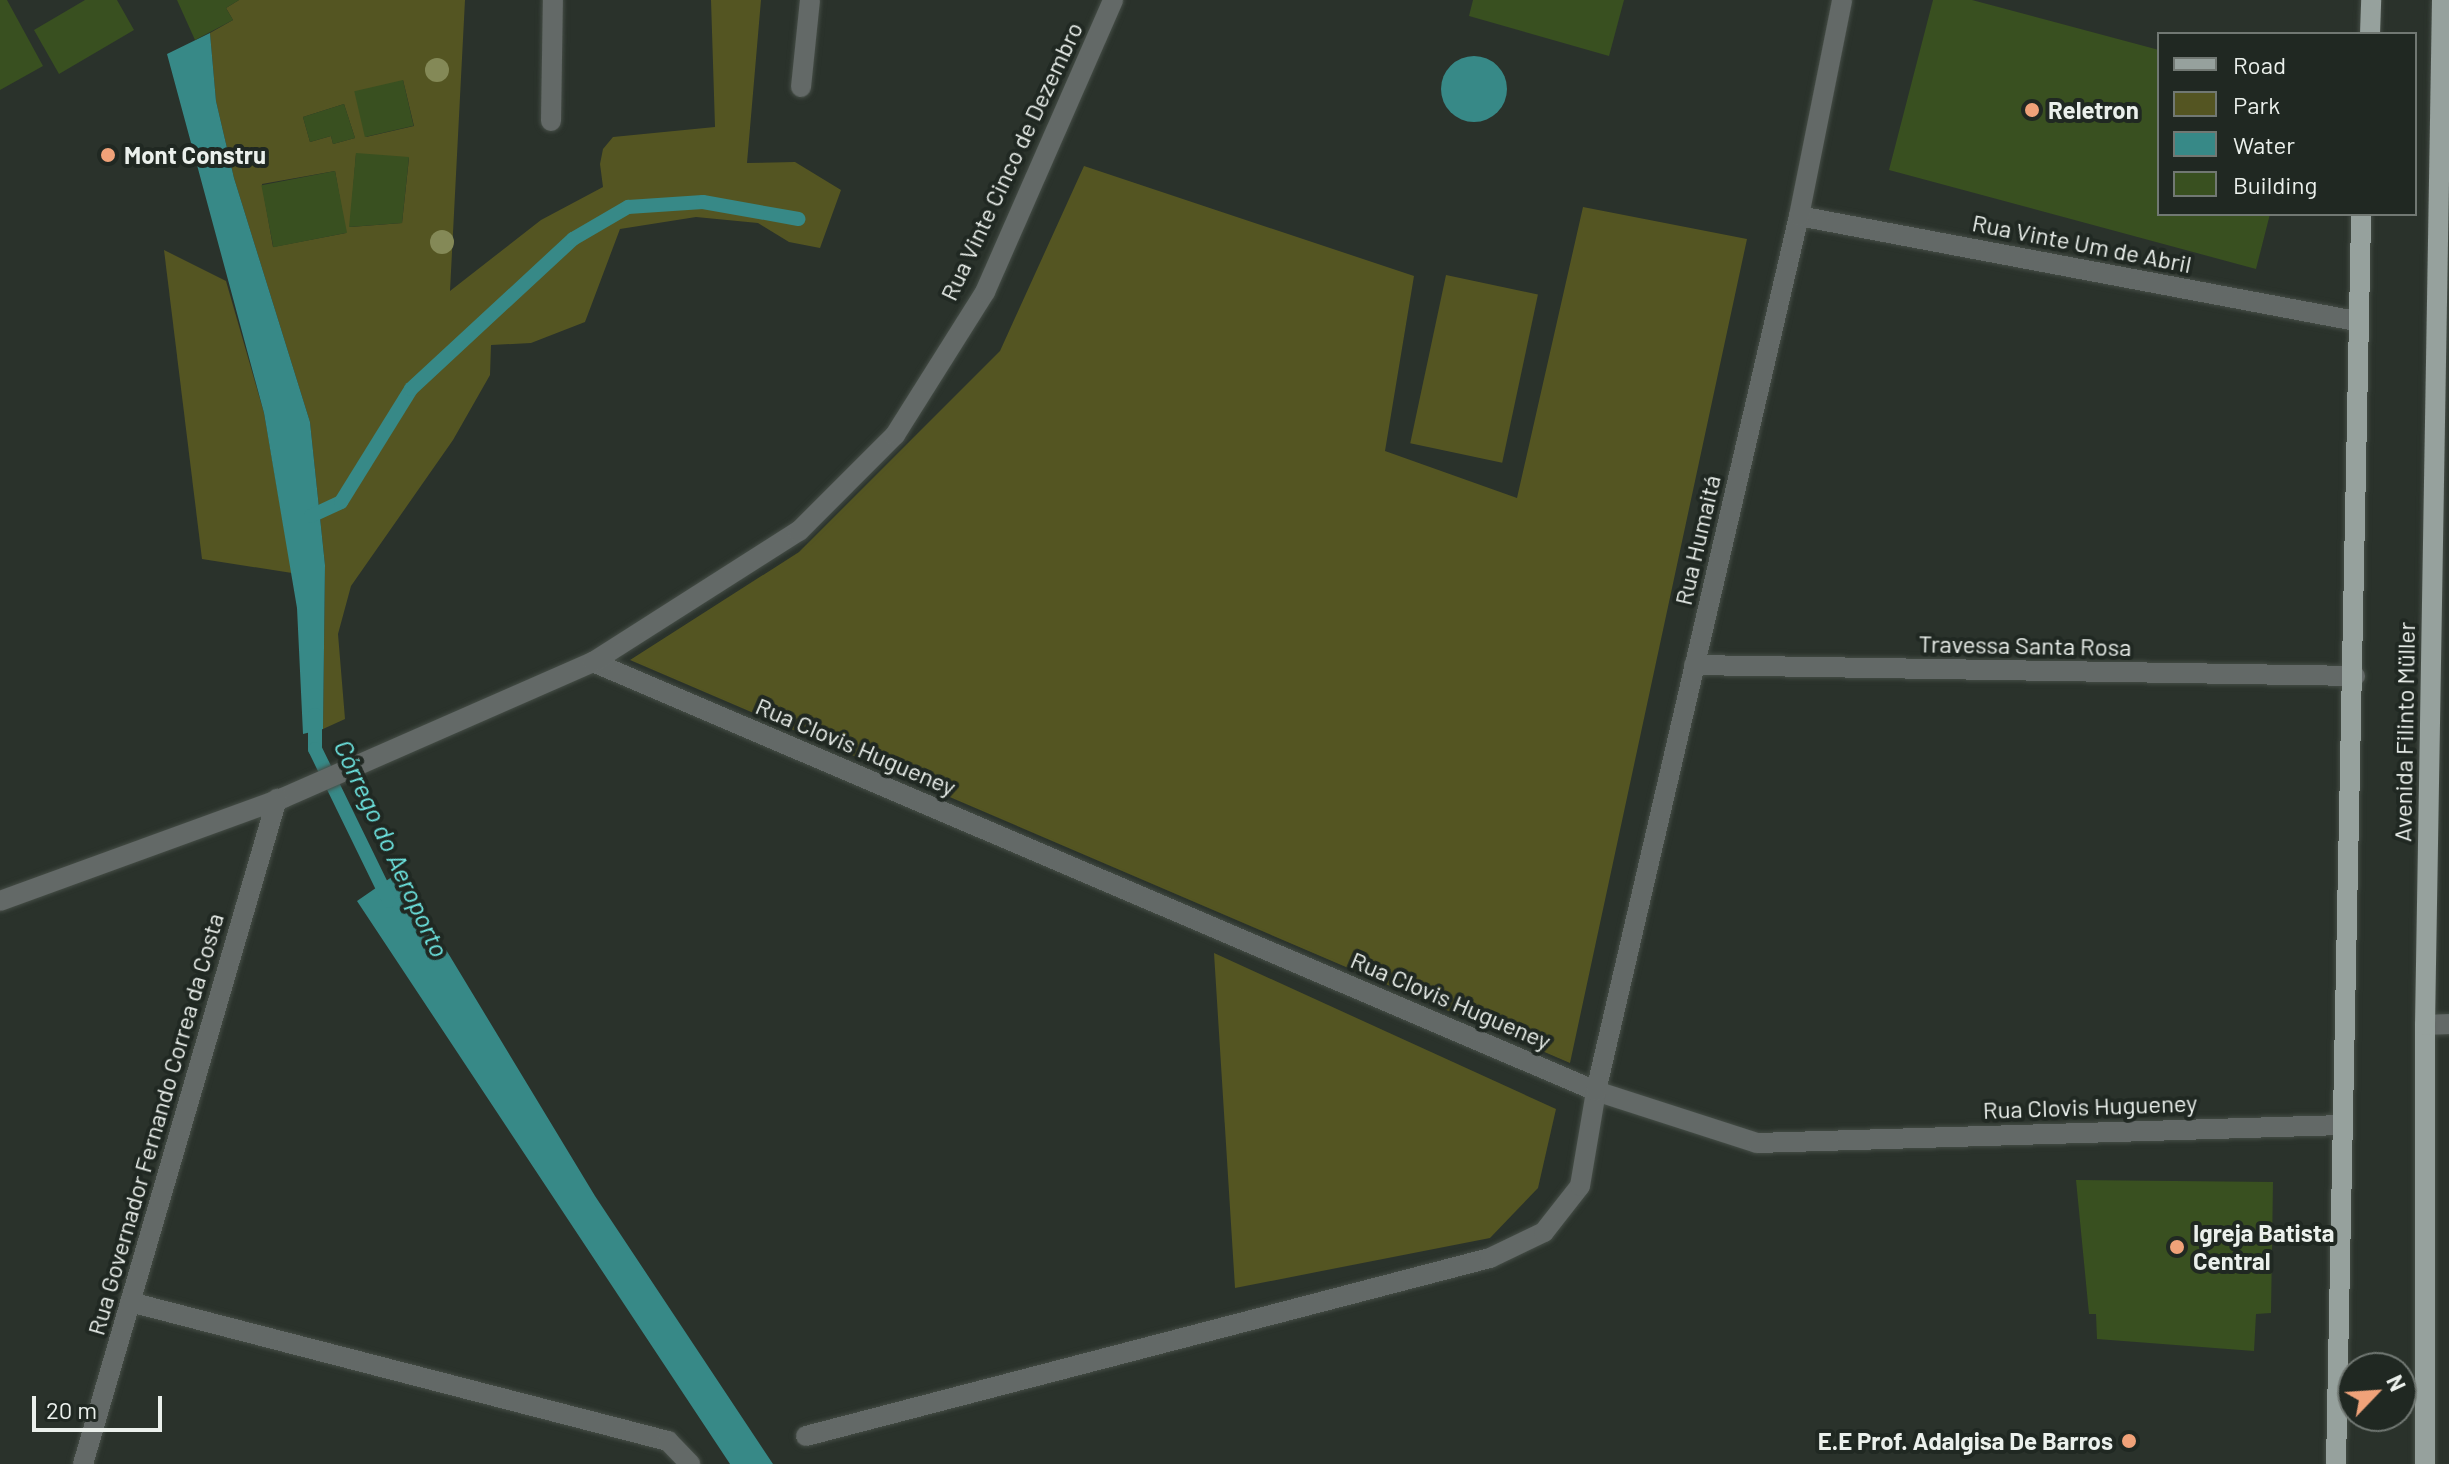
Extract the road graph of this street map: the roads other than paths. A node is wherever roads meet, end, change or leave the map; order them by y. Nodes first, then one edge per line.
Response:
1 (553, 0) edge
2 (810, 0) edge
3 (1113, 0) edge
4 (1842, 0) edge
5 (2371, 0) edge
6 (2442, 0) edge
7 (2370, 32) edge
8 (801, 87) dead end
9 (551, 121) dead end
10 (1799, 216) junction
11 (2361, 216) edge
12 (2356, 321) junction
13 (593, 662) junction
14 (1694, 665) junction
15 (2355, 676) junction
16 (280, 798) junction
17 (0, 901) edge
18 (2449, 1024) edge
19 (2425, 1025) junction
20 (1596, 1091) junction
21 (2342, 1125) junction
22 (130, 1302) junction
23 (806, 1436) dead end
24 (83, 1464) edge
25 (690, 1464) edge
26 (2336, 1464) edge
27 (2425, 1464) edge

1 - 9 street
2 - 8 street
3 - 13 street, Rua Vinte Cinco de Dezembro
4 - 10 street, Rua Humaitá
5 - 7 main road
6 - 19 main road, Avenida Filinto Müller
10 - 12 street, Rua Vinte Um de Abril
10 - 14 street, Rua Humaitá
11 - 12 main road, Avenida Filinto Müller
12 - 15 main road, Avenida Filinto Müller
13 - 16 street, Rua Vinte Cinco de Dezembro
13 - 20 street, Rua Clovis Hugueney
14 - 15 street, Travessa Santa Rosa
14 - 20 street, Rua Humaitá
15 - 21 main road, Avenida Filinto Müller
16 - 17 street
16 - 22 street, Rua Governador Fernando Correa da Costa
18 - 19 street
19 - 27 main road, Avenida Filinto Müller
20 - 21 street, Rua Clovis Hugueney
20 - 23 street, Rua Humaitá
21 - 26 main road, Avenida Filinto Müller
22 - 24 street, Rua Governador Fernando Correa da Costa
22 - 25 street

